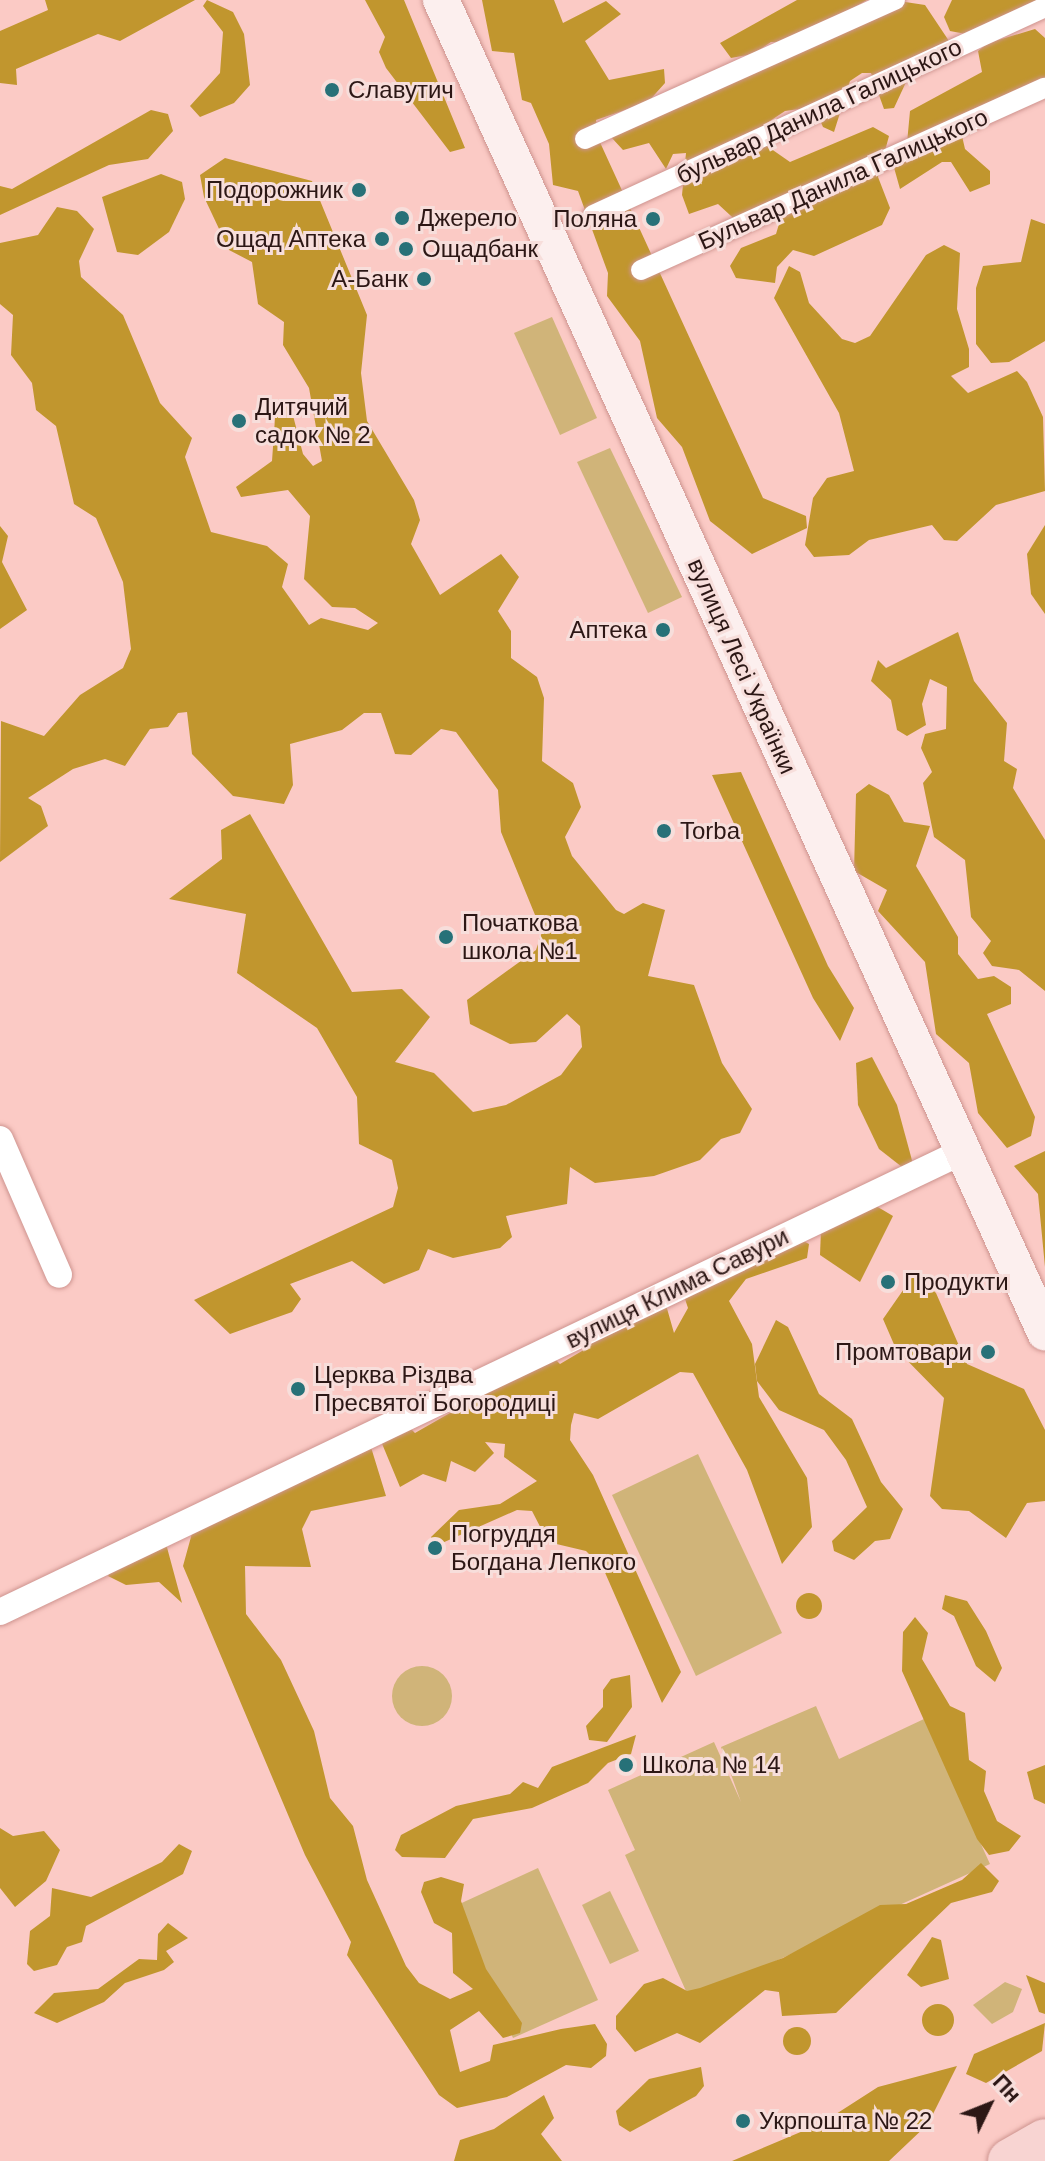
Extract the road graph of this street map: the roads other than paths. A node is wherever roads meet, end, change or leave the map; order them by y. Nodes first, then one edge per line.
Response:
1 (441, 0) edge
2 (895, 0) edge
3 (1045, 7) edge
4 (1045, 88) edge
5 (585, 139) dead end
6 (593, 215) dead end
7 (641, 270) dead end
8 (0, 1139) edge
9 (964, 1151) junction
10 (59, 1275) dead end
11 (1045, 1332) edge
12 (0, 1612) edge
13 (1045, 2141) edge
14 (1010, 2161) edge

1 - 9 main road, вулиця Лесі Українки
2 - 5 street
3 - 6 street, бульвар Данила Галицького
4 - 7 street, Бульвар Данила Галицького
8 - 10 street
9 - 11 main road, вулиця Лесі Українки
9 - 12 street, вулиця Клима Савури
13 - 14 highway

